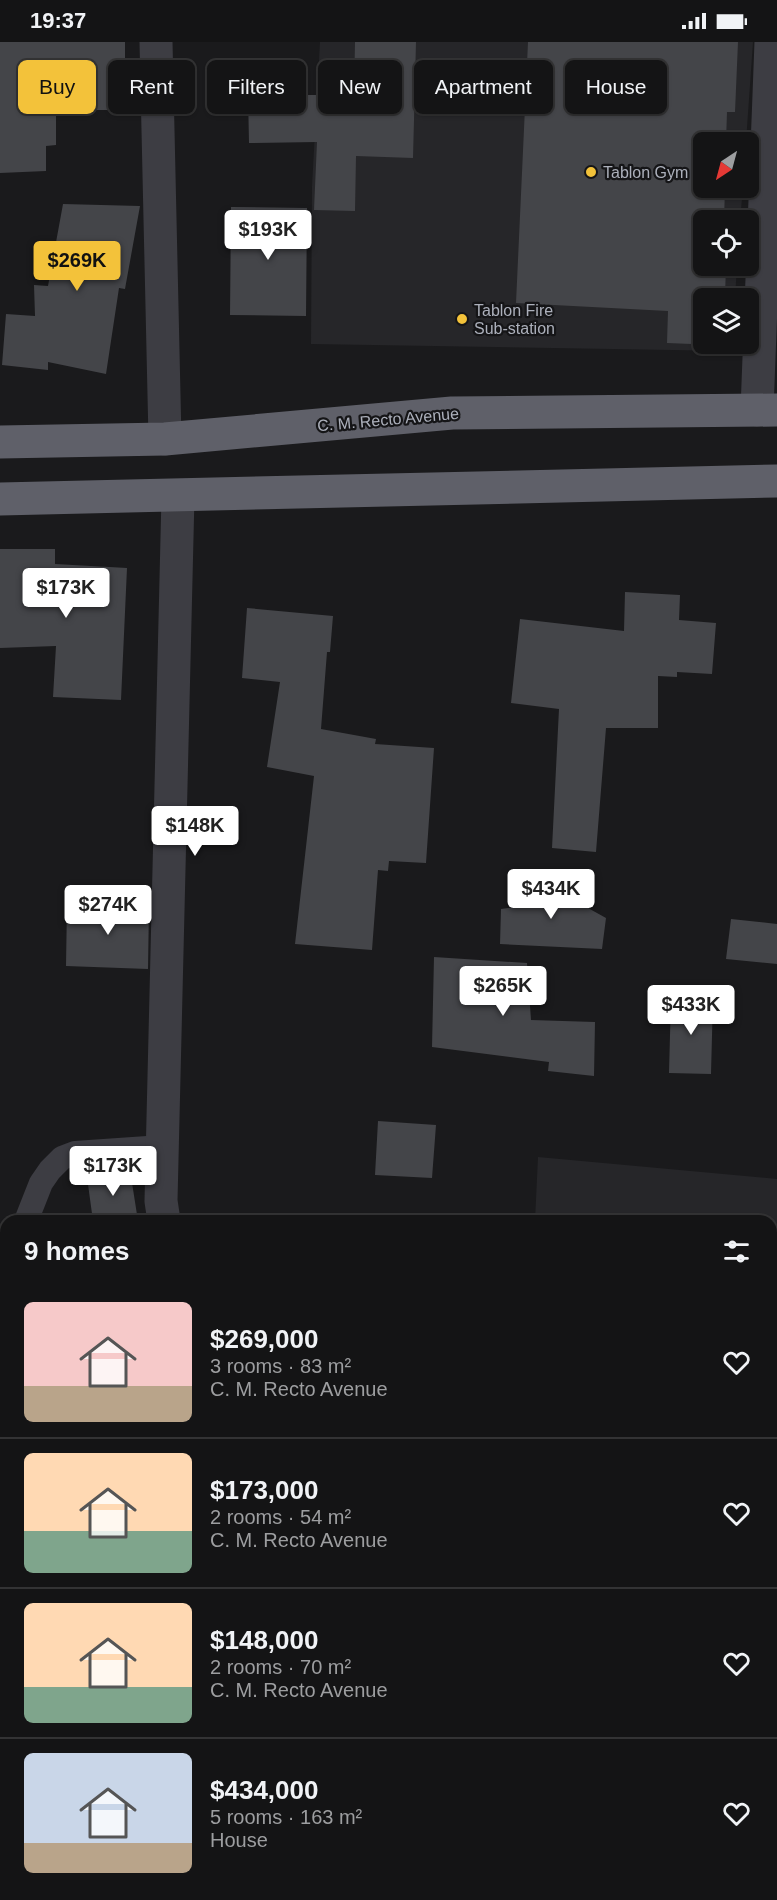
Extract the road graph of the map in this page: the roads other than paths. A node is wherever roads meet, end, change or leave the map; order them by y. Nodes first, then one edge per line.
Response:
1 (156, 42) edge
2 (771, 42) edge
3 (767, 410) edge
4 (165, 439) junction
5 (0, 442) edge
6 (777, 481) edge
7 (178, 496) junction
8 (0, 500) edge
9 (162, 1147) junction
10 (28, 1215) edge
11 (163, 1215) edge

1 - 4 street
2 - 3 street
3 - 4 highway, C. M. Recto Avenue
4 - 5 highway, C. M. Recto Avenue
6 - 7 highway
7 - 8 highway
7 - 9 street
9 - 10 lane
9 - 11 street

